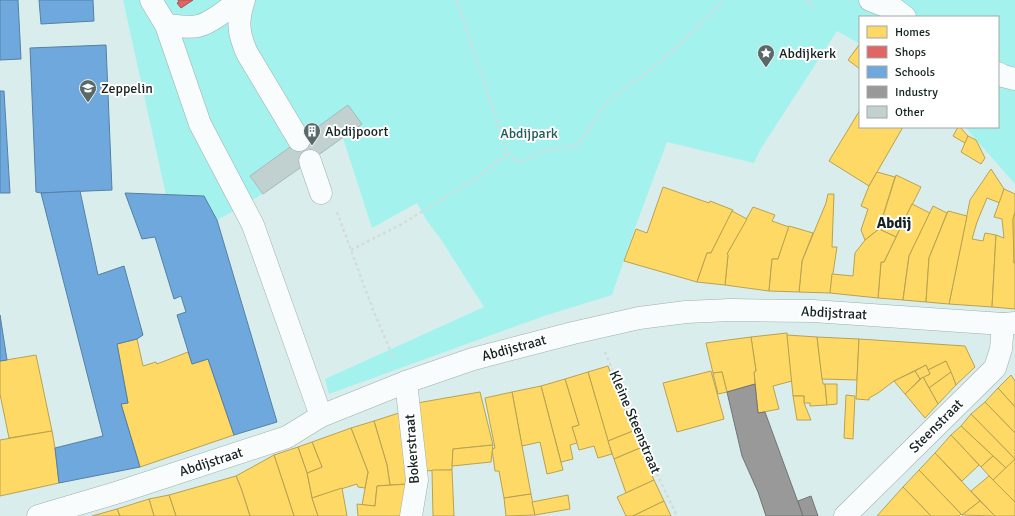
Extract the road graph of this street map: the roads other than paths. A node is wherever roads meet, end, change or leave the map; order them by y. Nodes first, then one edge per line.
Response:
1 (151, 0) edge
2 (239, 0) edge
3 (244, 0) edge
4 (870, 0) edge
5 (904, 16) edge
6 (166, 25) junction
7 (200, 26) junction
8 (246, 53) junction
9 (999, 74) edge
10 (1015, 79) edge
11 (298, 140) dead end
12 (310, 161) dead end
13 (321, 193) dead end
14 (1009, 324) edge
15 (406, 382) junction
16 (321, 416) junction
17 (38, 516) edge
18 (411, 516) edge
19 (845, 516) edge

1 - 6 street
2 - 7 street
3 - 8 street
4 - 5 street
6 - 7 street
6 - 16 street
7 - 8 street
8 - 11 street
9 - 10 street
12 - 13 street
14 - 15 street, Abdijstraat
14 - 19 street, Steenstraat
15 - 16 street, Abdijstraat
15 - 18 street, Bokerstraat
16 - 17 street, Abdijstraat

